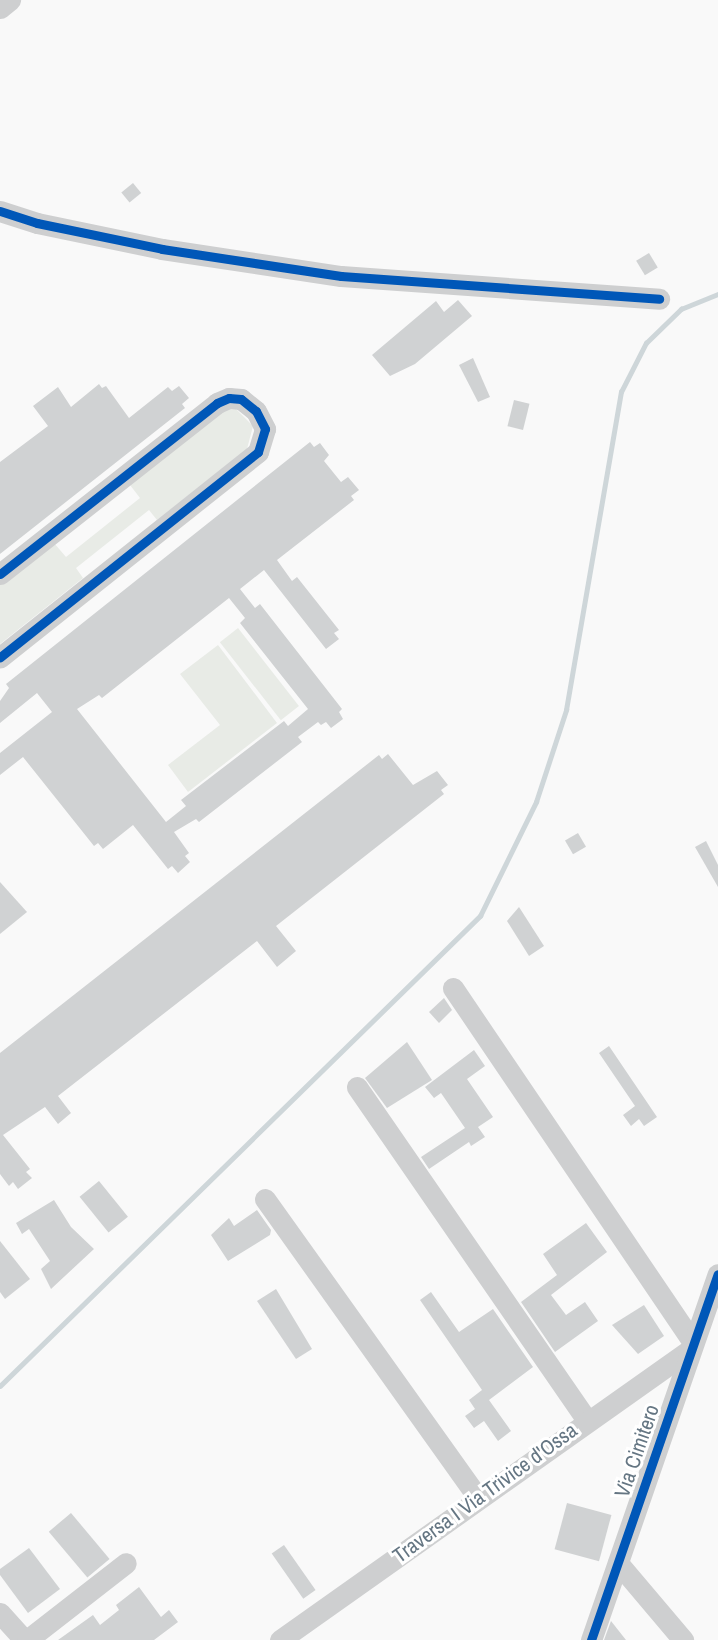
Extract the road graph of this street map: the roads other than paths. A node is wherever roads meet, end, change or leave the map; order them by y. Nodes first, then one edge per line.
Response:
1 (10, 0) edge
2 (0, 8) edge
3 (0, 211) edge
4 (659, 299) dead end
5 (0, 574) edge
6 (0, 657) edge
7 (453, 988) dead end
8 (357, 1088) dead end
9 (265, 1199) dead end
10 (716, 1289) edge
11 (692, 1346) junction
12 (587, 1421) junction
13 (478, 1498) junction
14 (126, 1563) dead end
15 (618, 1563) junction
16 (0, 1612) edge
17 (25, 1640) edge
18 (280, 1640) edge
19 (591, 1640) edge
20 (683, 1640) edge

1 - 2 street
3 - 4 street
5 - 6 street
7 - 11 street
8 - 12 street
9 - 13 street
10 - 11 street, Via Cimitero
11 - 12 street, Traversa I Via Trivice d'Ossa
11 - 15 street, Via Cimitero
12 - 13 street, Traversa I Via Trivice d'Ossa
13 - 18 street, Traversa I Via Trivice d'Ossa
14 - 17 street
15 - 19 street, Via Cimitero
15 - 20 street
16 - 17 street

